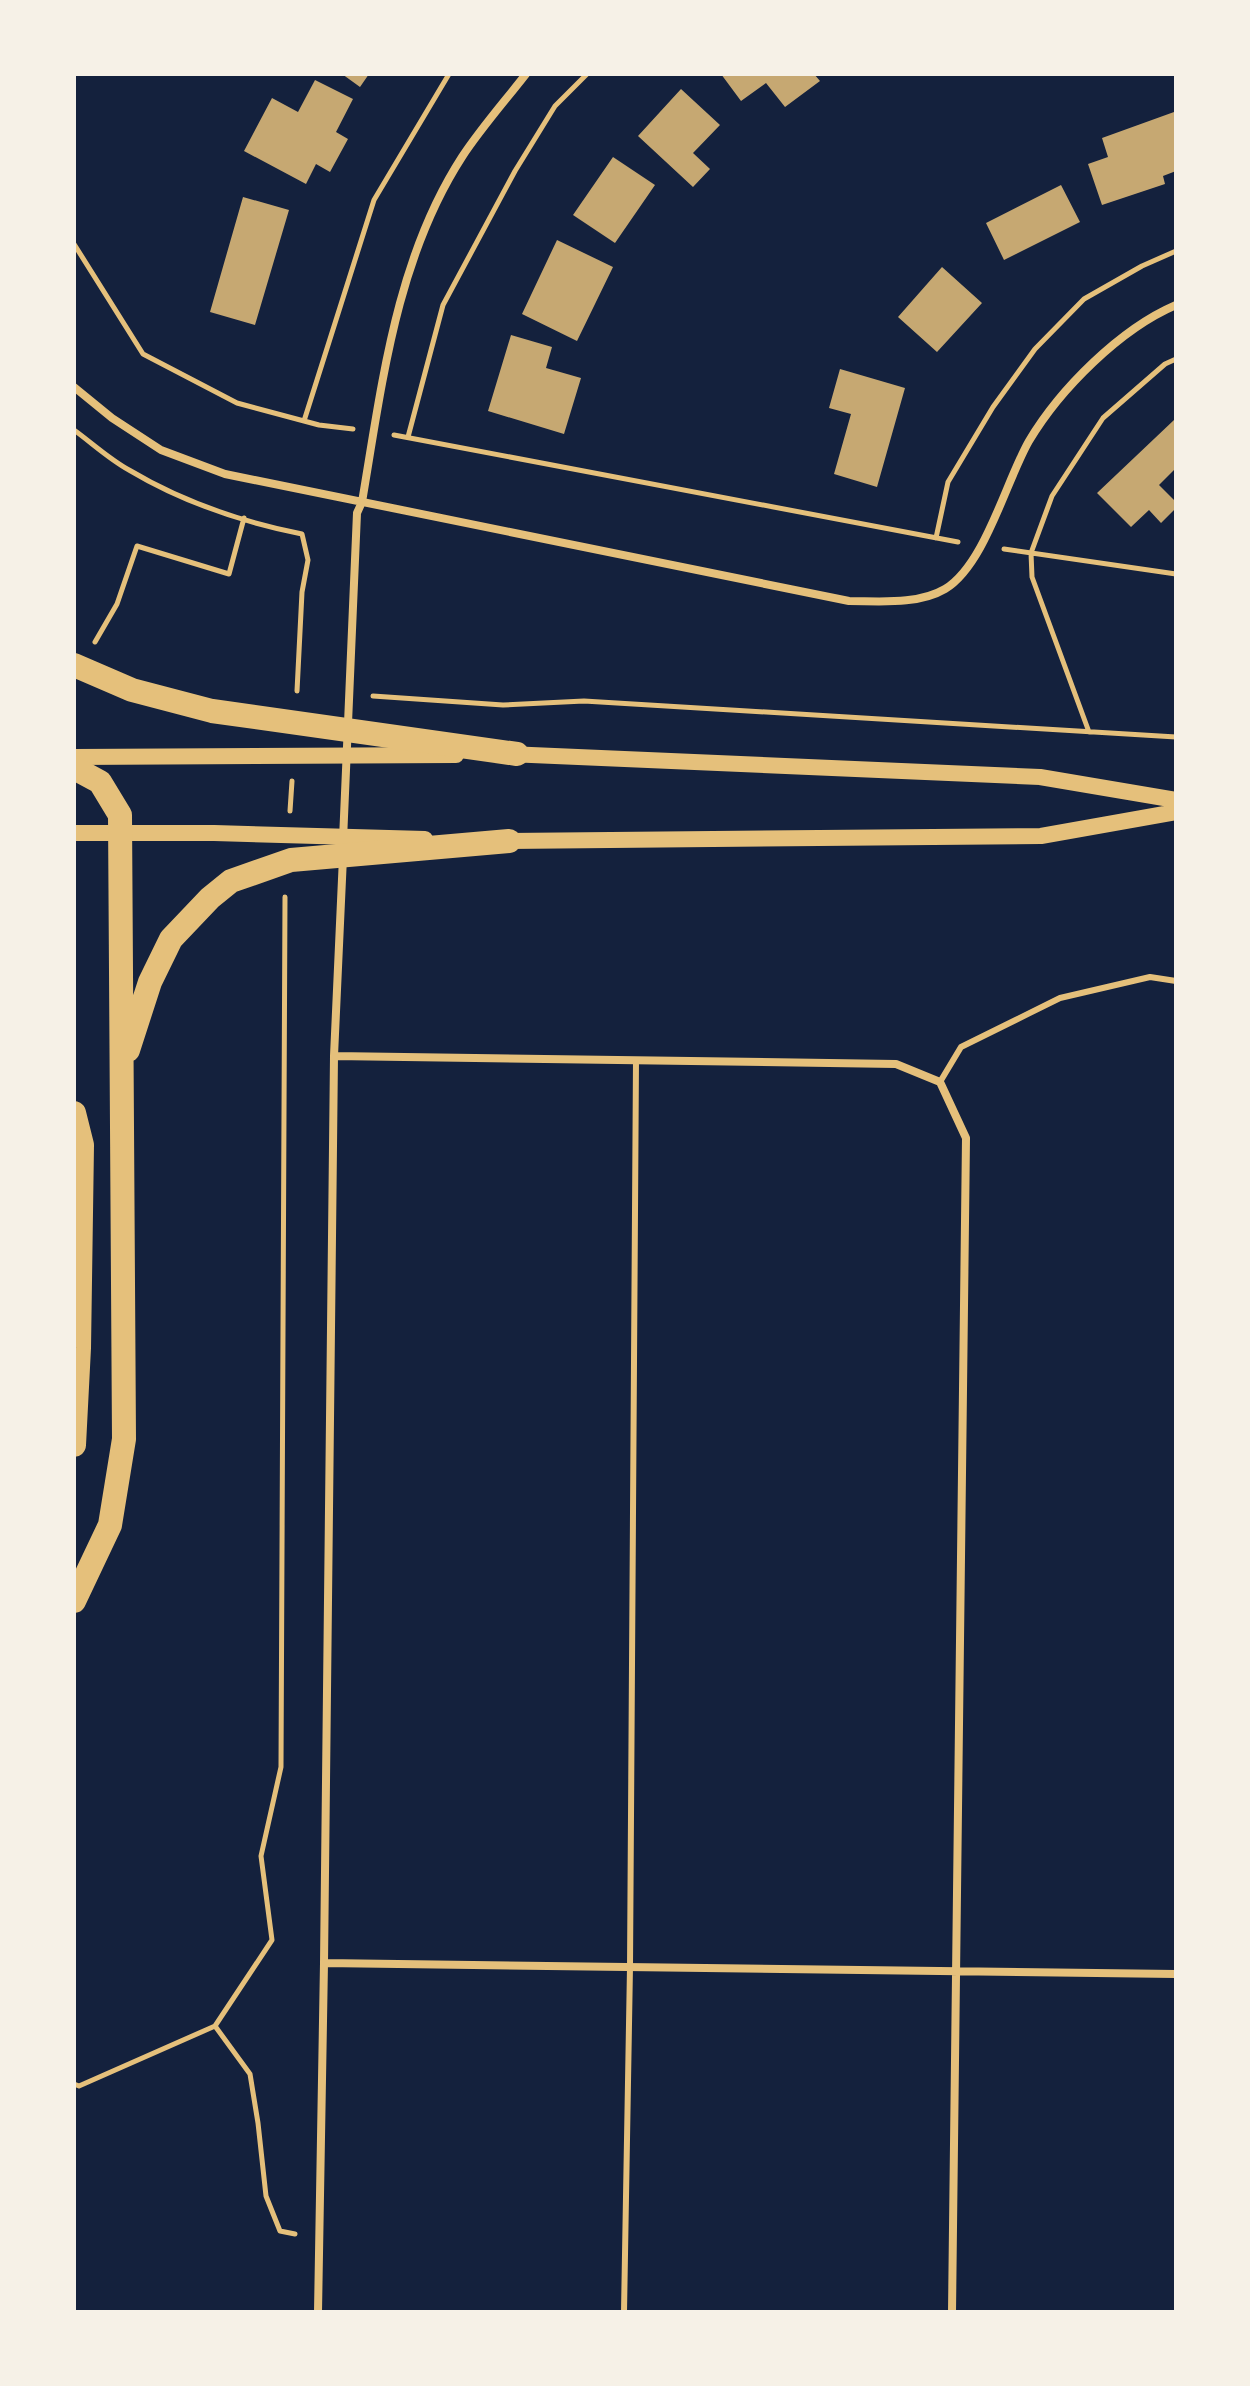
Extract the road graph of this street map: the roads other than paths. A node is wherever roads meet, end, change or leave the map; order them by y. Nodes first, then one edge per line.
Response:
1 (526, 74) edge
2 (1176, 305) edge
3 (74, 387) edge
4 (362, 502) junction
5 (74, 665) edge
6 (517, 754) junction
7 (74, 757) edge
8 (74, 768) edge
9 (1176, 800) edge
10 (1176, 812) edge
11 (121, 832) junction
12 (74, 833) edge
13 (509, 841) junction
14 (1176, 981) edge
15 (334, 1056) junction
16 (636, 1060) junction
17 (121, 1071) junction
18 (940, 1082) junction
19 (74, 1113) edge
20 (74, 1445) edge
21 (74, 1601) edge
22 (324, 1963) junction
23 (630, 1967) junction
24 (957, 1971) junction
25 (1176, 1974) edge
26 (318, 2312) edge
27 (624, 2312) edge
28 (952, 2312) edge

1 - 4 street
2 - 4 street
3 - 4 street
4 - 15 street
5 - 6 highway
6 - 7 main road
6 - 9 main road
8 - 11 highway
10 - 13 main road
11 - 12 main road
11 - 13 main road
11 - 17 highway
13 - 17 highway
14 - 18 lane
15 - 16 street
15 - 22 street
16 - 18 street
16 - 23 lane
17 - 21 highway
18 - 24 street
19 - 20 highway
22 - 23 street
22 - 26 street
23 - 24 street
23 - 27 lane
24 - 25 street
24 - 28 street

